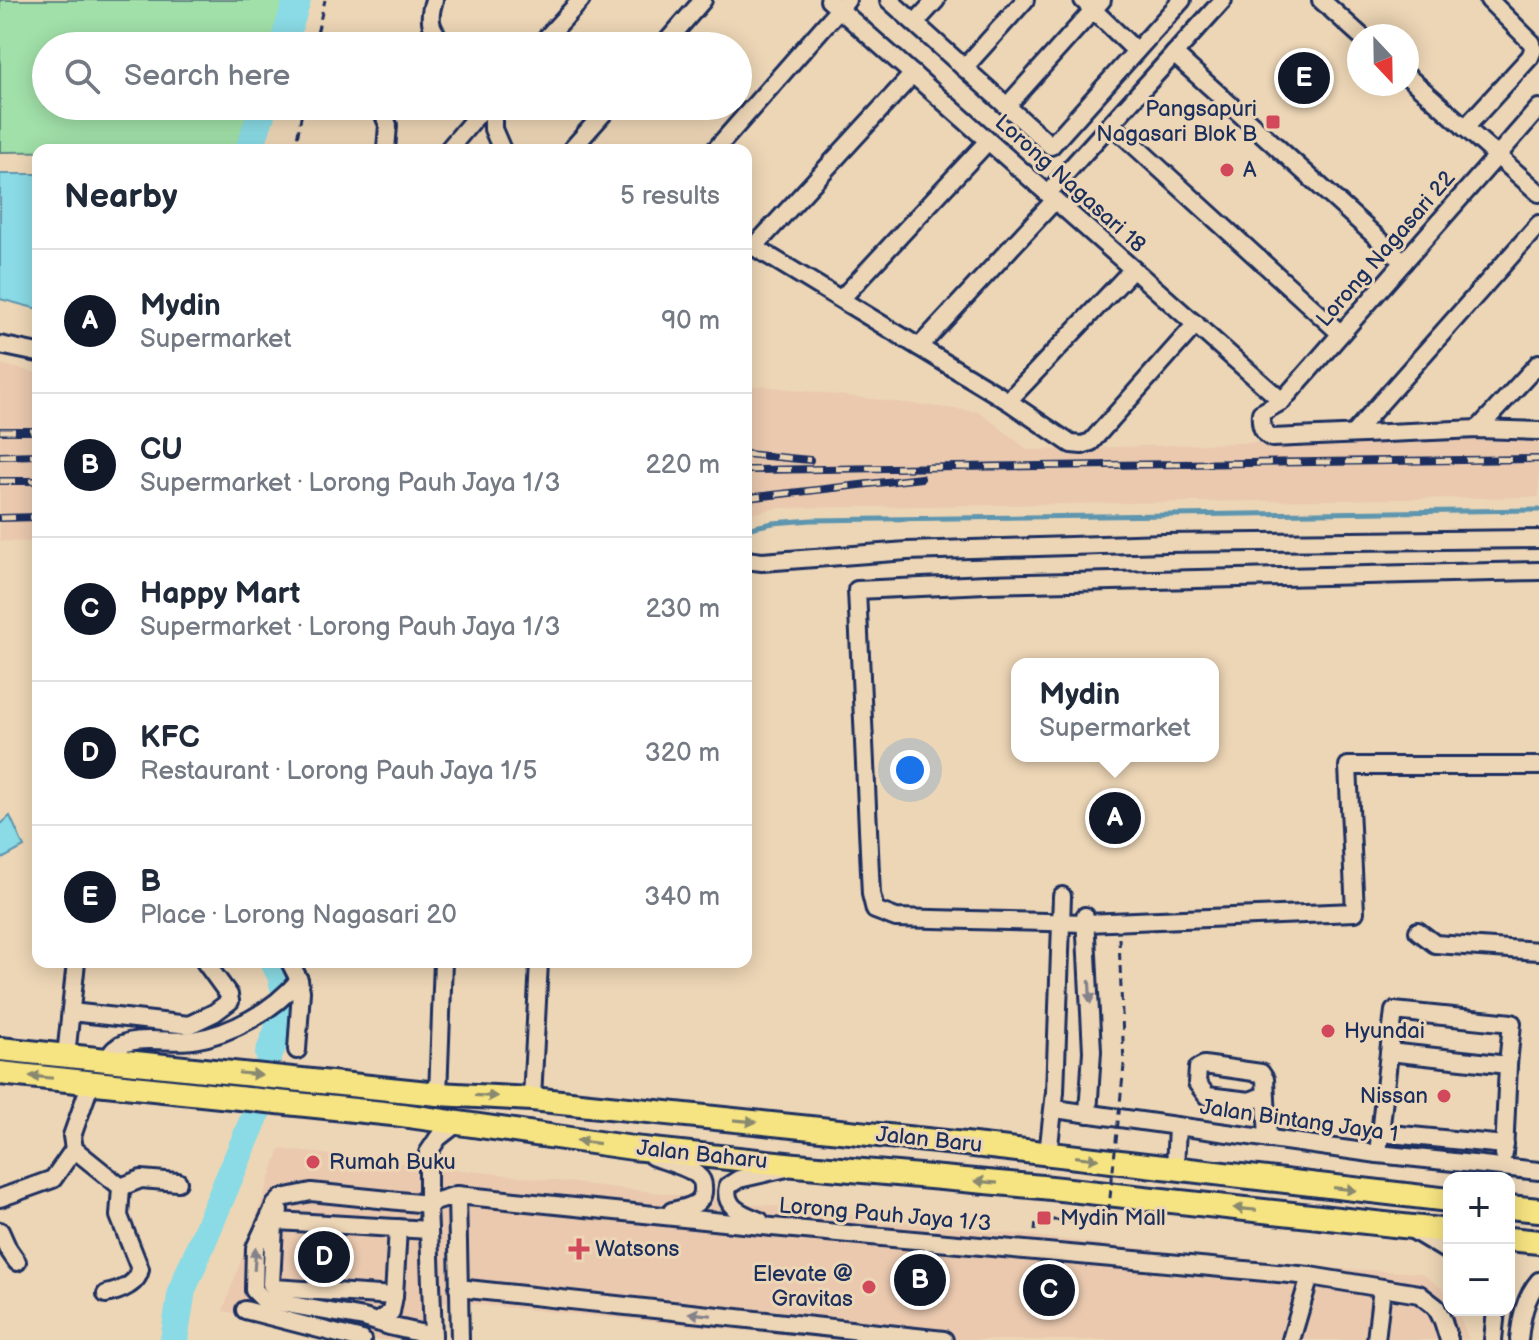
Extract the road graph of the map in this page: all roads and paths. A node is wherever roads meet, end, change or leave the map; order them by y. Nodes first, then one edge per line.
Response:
1 (325, 0) edge
2 (581, 0) edge
3 (703, 0) edge
4 (889, 0) edge
5 (936, 0) edge
6 (1025, 0) edge
7 (1182, 0) edge
8 (1223, 0) edge
9 (1321, 0) edge
10 (1489, 0) edge
11 (433, 1) edge
12 (838, 3) edge
13 (1093, 3) edge
14 (915, 23) junction
15 (1348, 24) edge
16 (317, 32) edge
17 (435, 32) edge
18 (552, 32) edge
19 (675, 32) edge
20 (1136, 51) junction
21 (1174, 54) junction
22 (964, 68) junction
23 (913, 74) junction
24 (1419, 87) edge
25 (752, 106) edge
26 (1007, 106) junction
27 (1539, 108) edge
28 (300, 120) edge
29 (386, 120) edge
30 (473, 120) edge
31 (493, 120) edge
32 (598, 120) edge
33 (740, 120) edge
34 (1111, 124) junction
35 (1465, 128) junction
36 (988, 141) junction
37 (296, 144) edge
38 (386, 144) edge
39 (453, 144) edge
40 (499, 144) edge
41 (576, 144) edge
42 (720, 144) edge
43 (1497, 156) junction
44 (1539, 193) edge
45 (1052, 197) junction
46 (1539, 224) edge
47 (752, 242) edge
48 (752, 245) edge
49 (1404, 262) junction
50 (1133, 269) junction
51 (841, 299) junction
52 (1196, 324) junction
53 (1340, 333) junction
54 (0, 345) edge
55 (919, 347) junction
56 (32, 352) edge
57 (1539, 363) edge
58 (1008, 401) junction
59 (1282, 401) junction
60 (1478, 429) junction
61 (1539, 431) edge
62 (1353, 434) junction
63 (1539, 539) edge
64 (752, 561) edge
65 (1539, 571) edge
66 (1539, 766) edge
67 (1062, 896) dead end
68 (1086, 918) junction
69 (1062, 921) junction
70 (1118, 921) junction
71 (1418, 931) dead end
72 (1539, 951) edge
73 (75, 968) edge
74 (209, 968) edge
75 (292, 968) edge
76 (443, 968) edge
77 (539, 968) edge
78 (296, 984) junction
79 (71, 1012) junction
80 (0, 1049) edge
81 (297, 1050) dead end
82 (1389, 1052) junction
83 (66, 1056) junction
84 (108, 1059) junction
85 (1508, 1065) junction
86 (0, 1073) edge
87 (91, 1082) junction
88 (438, 1094) junction
89 (1265, 1095) dead end
90 (532, 1099) junction
91 (1055, 1109) junction
92 (1088, 1114) junction
93 (456, 1124) junction
94 (1177, 1127) junction
95 (1380, 1133) junction
96 (1268, 1139) junction
97 (1505, 1145) junction
98 (633, 1148) junction
99 (74, 1149) junction
100 (1048, 1154) junction
101 (1378, 1154) junction
102 (796, 1165) junction
103 (1503, 1167) junction
104 (1175, 1168) junction
105 (1539, 1171) edge
106 (178, 1182) dead end
107 (121, 1187) junction
108 (457, 1195) junction
109 (0, 1198) edge
110 (282, 1198) junction
111 (1443, 1199) edge
112 (420, 1203) junction
113 (1515, 1208) edge
114 (1539, 1210) edge
115 (655, 1214) junction
116 (277, 1221) junction
117 (1406, 1226) junction
118 (772, 1227) junction
119 (413, 1229) junction
120 (1443, 1230) edge
121 (0, 1231) edge
122 (1035, 1231) dead end
123 (1515, 1240) edge
124 (1539, 1242) edge
125 (1443, 1248) edge
126 (17, 1262) dead end
127 (1310, 1276) junction
128 (1539, 1281) edge
129 (458, 1288) junction
130 (1382, 1288) junction
131 (309, 1290) junction
132 (106, 1294) dead end
133 (365, 1294) junction
134 (394, 1296) junction
135 (308, 1308) junction
136 (245, 1310) dead end
137 (1495, 1316) edge
138 (372, 1320) junction
139 (431, 1338) edge
140 (362, 1340) edge
141 (460, 1340) edge
142 (944, 1340) edge
143 (1291, 1340) edge
144 (1376, 1340) edge
145 (1449, 1340) edge
146 (1493, 1340) edge
147 (1519, 1340) edge

1 - 16 path
2 - 18 street
3 - 19 street
4 - 14 street
5 - 14 street
6 - 22 street
7 - 20 street
8 - 21 street
9 - 15 street
10 - 35 street
11 - 17 street
12 - 23 street, Lorong Nagasari 18
12 - 25 street
13 - 20 street
13 - 26 street
14 - 22 street
20 - 26 street
21 - 34 street
21 - 49 street
22 - 26 street
23 - 36 street, Lorong Nagasari 18
23 - 47 street
24 - 35 street
27 - 43 street, Lorong Nagasari 22
28 - 37 path
29 - 38 street
30 - 39 street
31 - 40 street
32 - 41 street
33 - 42 street
34 - 45 street
34 - 53 street
35 - 43 street
36 - 45 street, Lorong Nagasari 18
36 - 51 street
43 - 44 street
43 - 49 street, Lorong Nagasari 22
45 - 50 street, Lorong Nagasari 18
45 - 55 street
46 - 62 street
48 - 51 street
49 - 53 street, Lorong Nagasari 22
50 - 52 street, Lorong Nagasari 18
50 - 58 street
51 - 55 street
52 - 58 street
52 - 59 street, Lorong Nagasari 18
53 - 59 street, Lorong Nagasari 22
54 - 56 street
55 - 58 street
57 - 60 street
59 - 62 street, Lorong Nagasari 22
60 - 61 street
60 - 62 street
63 - 64 street
65 - 69 street
66 - 70 street
67 - 69 street
68 - 69 street
68 - 70 street
68 -> 92 street
69 - 91 street
70 - 122 path, bridge
71 - 72 street
73 - 79 street
74 - 79 street
75 - 78 street
76 - 88 street
77 - 90 street
78 - 81 street
78 - 84 street
79 - 83 street
80 - 83 highway
82 - 85 street
82 - 85 street
82 - 95 street
83 - 84 highway
84 -> 88 highway, Jalan Baru
85 - 97 street
87 -> 86 highway, Jalan Baharu
87 - 93 highway, Jalan Baharu
87 - 99 street
88 -> 90 highway, Jalan Baru
89 - 96 street
90 -> 100 highway, Jalan Baru
91 - 92 street, Jalan Bintang Jaya 1
91 - 100 street
92 - 94 street, Jalan Bintang Jaya 1
98 -> 93 highway, Jalan Baharu
93 - 112 street
94 - 96 street, Jalan Bintang Jaya 1
94 - 104 street
95 - 97 street
95 - 101 street
96 - 101 street, Jalan Bintang Jaya 1
97 - 103 street
98 - 102 highway, Jalan Baharu
98 - 115 street
99 - 107 street
99 - 109 street
100 -> 104 highway, Jalan Baru
101 - 103 street, Jalan Bintang Jaya 1
117 -> 102 highway, Jalan Baharu
102 - 118 street
103 - 105 street, Jalan Bintang Jaya 1
104 -> 111 highway, Jalan Baru
106 - 107 street
107 - 132 street
108 - 112 street
108 - 115 street, Lorong Pauh Jaya 1/3
108 - 129 street
110 - 112 street
110 - 116 street
135 -> 110 street
112 - 119 street
113 - 114 highway
115 - 118 street, Lorong Pauh Jaya 1/3
116 - 119 street
116 - 131 street
117 - 120 highway
117 - 125 street
118 - 127 street, Lorong Pauh Jaya 1/3
119 - 134 street
119 - 139 street
121 - 126 street
123 - 124 highway
127 - 130 street, Lorong Pauh Jaya 1/3
127 - 143 street
128 - 147 street
129 - 141 street
142 -> 129 street
130 - 144 street
130 - 145 street, Lorong Pauh Jaya 1/3
131 - 133 street
131 - 135 street
133 - 134 street
133 - 138 street
134 - 138 street
135 - 138 street
136 - 140 street
137 - 146 street
138 - 139 street

